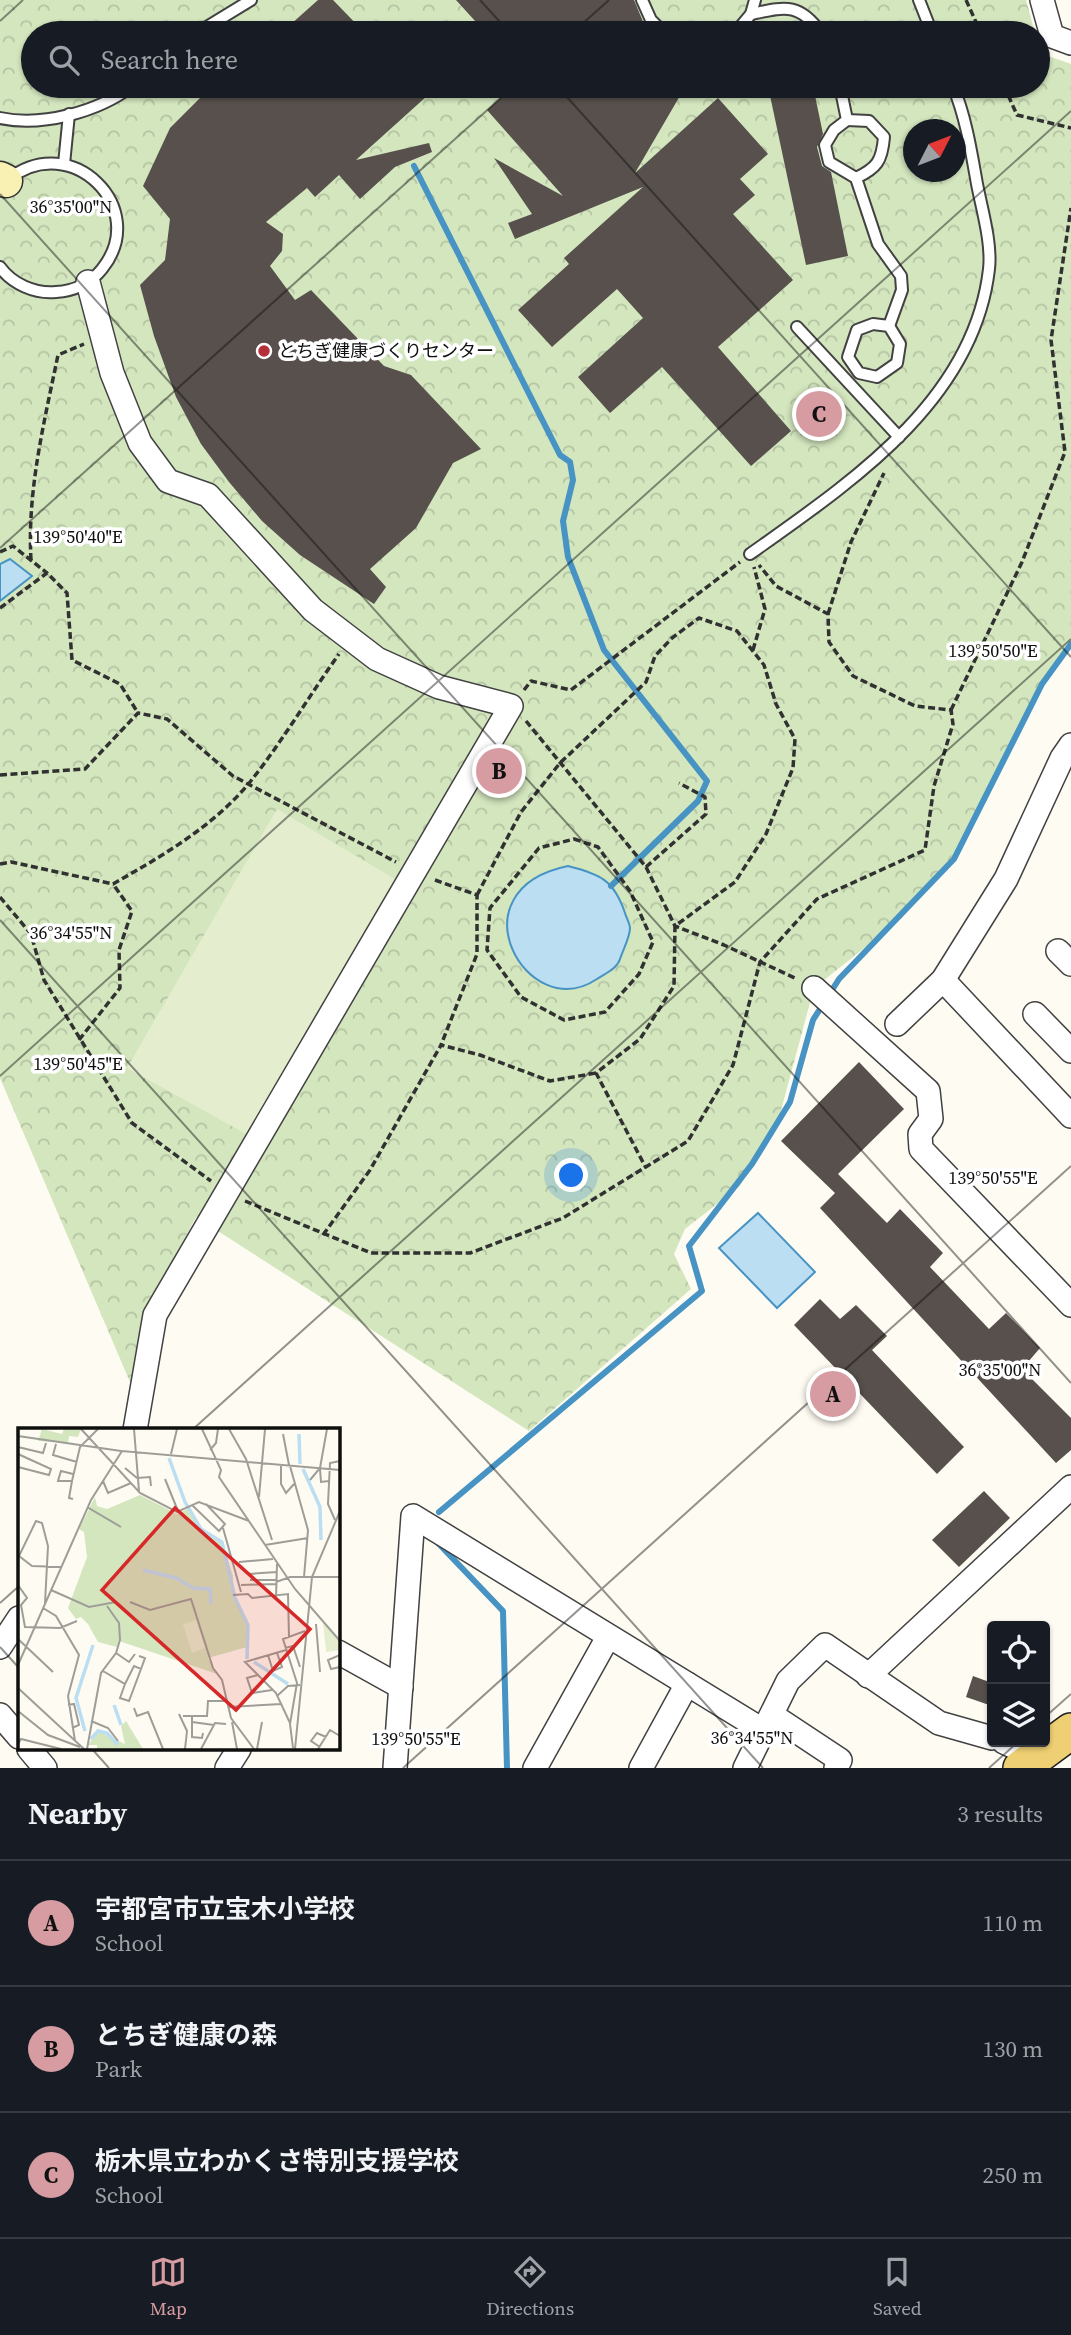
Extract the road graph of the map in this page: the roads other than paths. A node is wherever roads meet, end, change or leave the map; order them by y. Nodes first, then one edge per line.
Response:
1 (251, 0) edge
2 (642, 0) edge
3 (755, 0) edge
4 (919, 0) edge
5 (1042, 0) edge
6 (751, 14) junction
7 (217, 21) edge
8 (652, 21) edge
9 (745, 21) edge
10 (812, 21) edge
11 (927, 21) edge
12 (1048, 21) edge
13 (1050, 29) edge
14 (1070, 41) edge
15 (111, 98) edge
16 (842, 98) edge
17 (958, 98) edge
18 (69, 114) junction
19 (0, 118) edge
20 (846, 120) junction
21 (64, 164) junction
22 (856, 178) junction
23 (2, 183) edge
24 (0, 267) edge
25 (88, 282) junction
26 (889, 326) junction
27 (797, 327) dead end
28 (900, 437) junction
29 (750, 554) road end
30 (1071, 745) edge
31 (943, 980) junction
32 (814, 988) road end
33 (1035, 1014) dead end
34 (897, 1024) dead end
35 (1071, 1051) edge
36 (1071, 1116) edge
37 (1071, 1305) edge
38 (135, 1428) edge
39 (1071, 1487) edge
40 (608, 1637) junction
41 (340, 1653) edge
42 (867, 1676) junction
43 (687, 1684) junction
44 (401, 1687) junction
45 (0, 1715) edge
46 (768, 1723) junction
47 (1071, 1731) edge
48 (18, 1736) edge
49 (987, 1737) edge
50 (1010, 1747) edge
51 (30, 1750) edge
52 (238, 1750) edge
53 (1028, 1763) edge
54 (45, 1768) edge
55 (227, 1768) edge
56 (394, 1768) edge
57 (535, 1768) edge
58 (641, 1768) edge
59 (745, 1768) edge
60 (836, 1768) edge

1 - 7 lane
2 - 8 lane
3 - 6 lane
4 - 11 lane
5 - 12 street
6 - 9 lane
6 - 10 lane
13 - 14 street
15 - 18 lane
16 - 20 lane
17 - 28 lane
18 - 19 lane
18 - 21 lane
20 - 22 lane
20 - 22 lane
21 - 23 lane
21 - 25 lane
22 - 26 lane
24 - 25 lane
25 - 38 street
26 - 26 lane
27 - 28 lane
28 - 29 lane
30 - 31 street
31 - 34 street
31 - 36 street
32 - 37 street
33 - 35 street
39 - 42 street
40 - 43 street
40 - 44 street
40 - 57 street
41 - 44 street
42 - 46 street
42 - 49 street
43 - 46 street
43 - 58 street
44 - 56 street
45 - 48 street
46 - 59 street
46 - 60 street
47 - 53 main road
50 - 53 street
51 - 54 street
52 - 55 street

